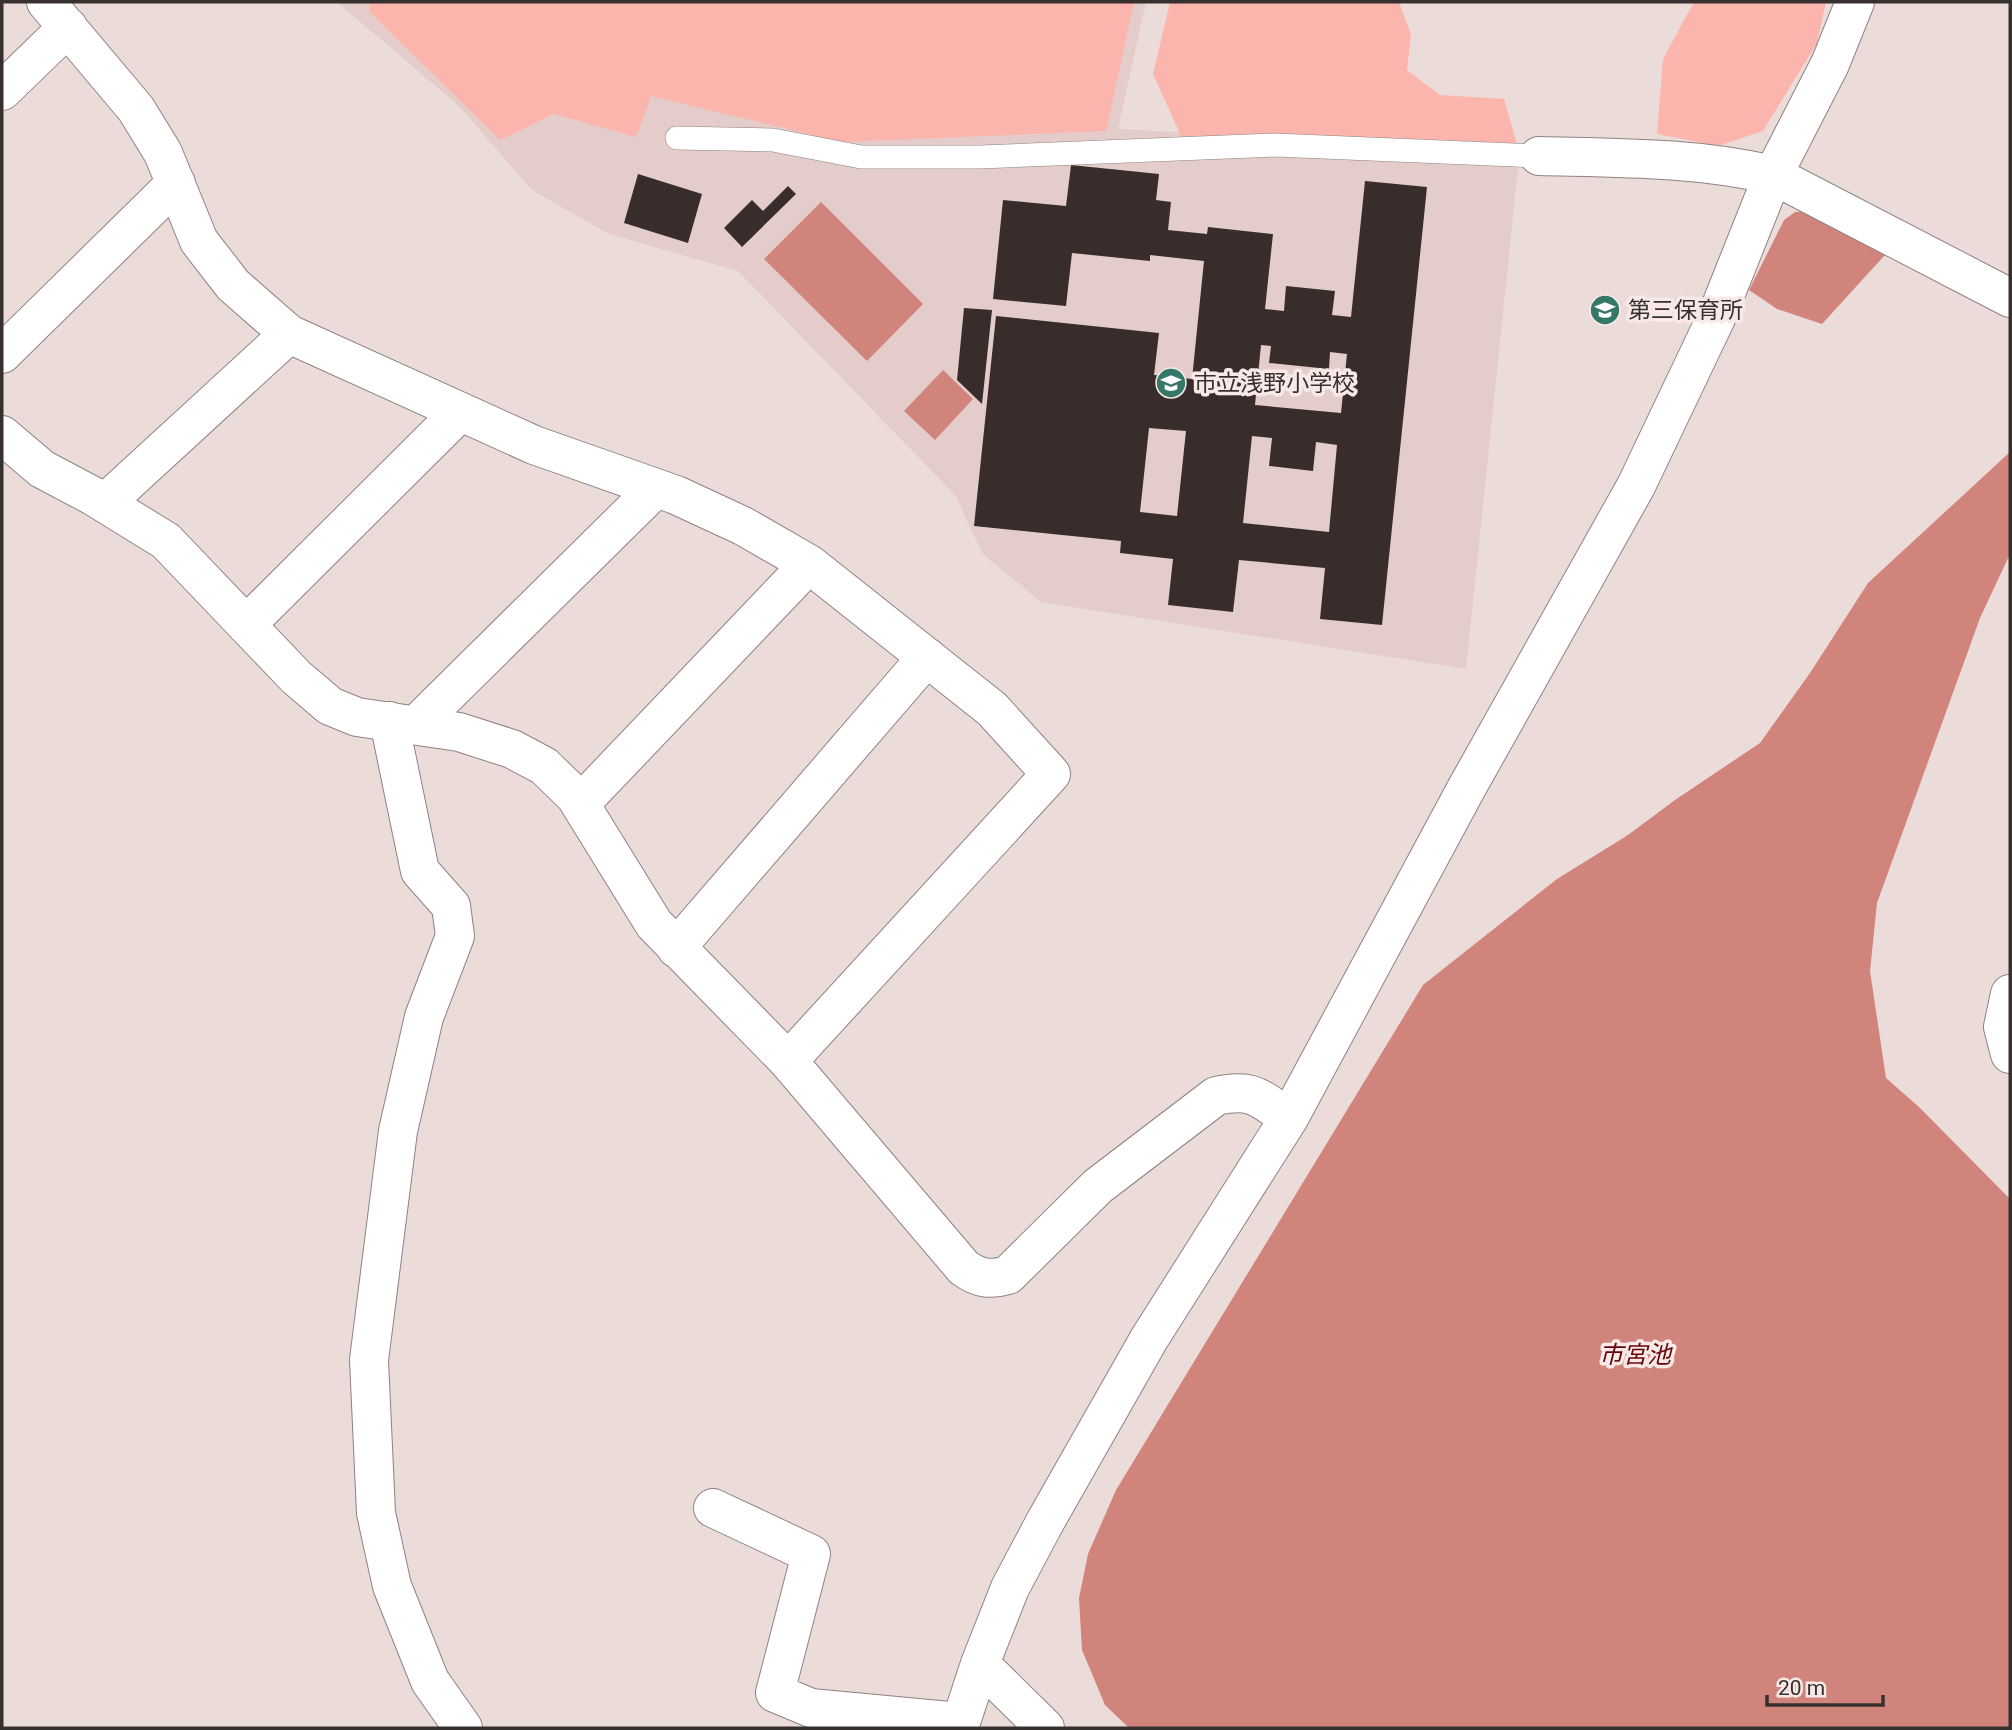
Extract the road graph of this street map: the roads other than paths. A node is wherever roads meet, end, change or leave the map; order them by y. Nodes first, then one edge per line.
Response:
1 (1855, 2) edge
2 (57, 14) edge
3 (2, 91) edge
4 (677, 138) dead end
5 (1539, 156) joint
6 (1773, 175) junction
7 (176, 183) junction
8 (2010, 298) edge
9 (289, 334) junction
10 (2, 354) edge
11 (460, 412) junction
12 (2, 435) edge
13 (656, 488) junction
14 (105, 503) junction
15 (809, 565) junction
16 (246, 625) junction
17 (927, 657) junction
18 (402, 723) junction
19 (580, 804) junction
20 (676, 948) junction
21 (2010, 994) edge
22 (2010, 1054) edge
23 (788, 1061) junction
24 (1289, 1118) junction
25 (713, 1508) dead end
26 (980, 1664) junction
27 (808, 1718) edge
28 (960, 1725) edge
29 (463, 1728) edge
30 (1045, 1728) edge

1 - 6 street
2 - 3 street
2 - 7 street
4 - 5 lane
5 - 6 street
6 - 8 street
6 - 24 street
7 - 9 street
7 - 10 street
9 - 11 street
9 - 14 street
11 - 13 street
11 - 16 street
12 - 14 street
13 - 15 street
13 - 18 street
14 - 16 street
15 - 17 street
15 - 19 street
16 - 18 street
17 - 20 street
17 - 23 street
18 - 19 street
18 - 29 street
19 - 20 street
20 - 23 street
21 - 22 street
23 - 24 street
24 - 26 street
25 - 27 street
26 - 28 street
26 - 30 street
27 - 28 street

